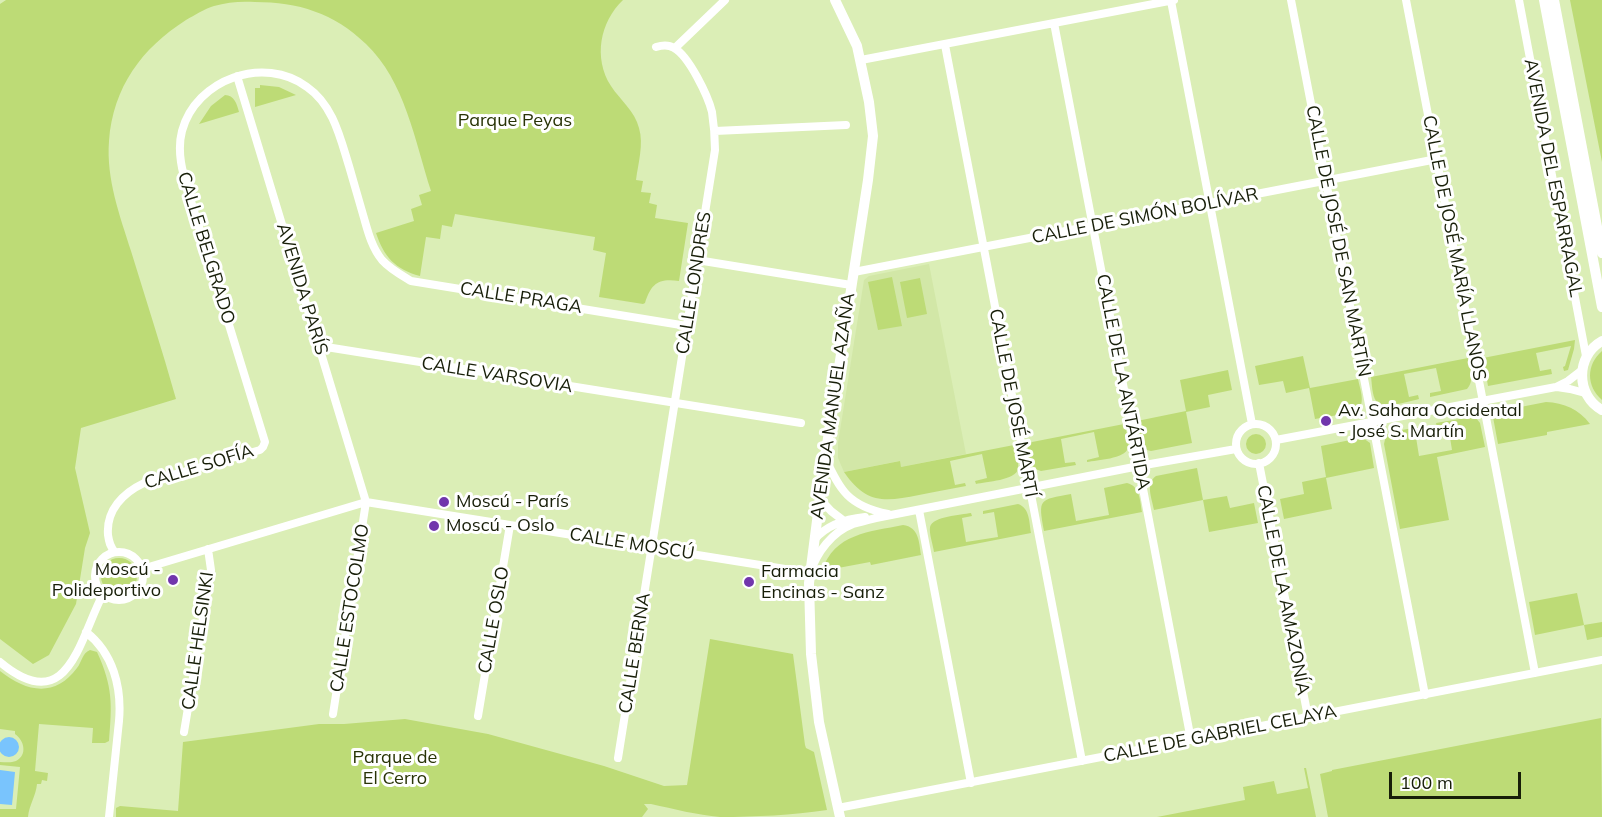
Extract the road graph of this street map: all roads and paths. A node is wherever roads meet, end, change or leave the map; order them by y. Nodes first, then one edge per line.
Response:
1 (725, 0) edge
2 (836, 0) edge
3 (1172, 0) edge
4 (1291, 0) edge
5 (1406, 0) edge
6 (1519, 0) edge
7 (1544, 0) edge
8 (1554, 0) edge
9 (1054, 23) junction
10 (945, 45) junction
11 (656, 47) dead end
12 (675, 48) junction
13 (861, 60) junction
14 (237, 76) junction
15 (846, 125) dead end
16 (715, 131) junction
17 (1437, 159) junction
18 (1326, 181) junction
19 (1210, 203) junction
20 (1093, 226) junction
21 (984, 247) junction
22 (1602, 254) edge
23 (697, 260) junction
24 (854, 272) junction
25 (851, 285) junction
26 (1602, 307) edge
27 (687, 326) junction
28 (1600, 341) edge
29 (320, 346) junction
30 (1587, 356) junction
31 (1581, 371) junction
32 (1556, 387) junction
33 (1585, 393) junction
34 (1483, 401) junction
35 (675, 403) junction
36 (1602, 410) edge
37 (1372, 422) junction
38 (801, 423) dead end
39 (1252, 424) junction
40 (1275, 440) junction
41 (265, 442) joint
42 (1236, 449) junction
43 (825, 457) junction
44 (1259, 463) junction
45 (1139, 466) junction
46 (1030, 488) junction
47 (819, 498) junction
48 (366, 502) junction
49 (919, 510) junction
50 (892, 515) junction
51 (876, 518) junction
52 (843, 520) junction
53 (510, 525) junction
54 (851, 525) junction
55 (814, 540) junction
56 (651, 547) junction
57 (208, 549) junction
58 (115, 552) junction
59 (142, 569) junction
60 (810, 573) junction
61 (104, 594) junction
62 (86, 632) junction
63 (1602, 660) edge
64 (0, 662) edge
65 (1535, 674) junction
66 (1425, 695) junction
67 (333, 714) dead end
68 (478, 716) dead end
69 (1308, 717) junction
70 (184, 732) dead end
71 (1191, 740) junction
72 (618, 758) dead end
73 (1082, 761) junction
74 (971, 783) junction
75 (839, 813) edge
76 (109, 817) edge

1 - 12 street
2 - 13 street, AVENIDA MANUEL AZAÑA
3 - 9 street
3 - 19 street
4 - 18 street, CALLE DE JOSÉ DE SAN MARTÍN
5 - 17 street, CALLE DE JOSÉ MARÍA LLANOS
6 - 30 street, AVENIDA DEL ESPARRAGAL
7 - 26 street, AVENIDA DEL ESPARRAGAL
8 - 22 street, AVENIDA DEL ESPARRAGAL
9 - 10 street
9 - 20 street, CALLE DE LA ANTÁRTIDA
10 - 13 street
10 - 21 street, CALLE DE JOSÉ MARTÍ
11 - 12 street
12 - 16 street, CALLE LONDRES
13 - 24 street, AVENIDA MANUEL AZAÑA
14 - 27 street, CALLE PRAGA
14 - 29 street, AVENIDA PARÍS
14 - 41 street, CALLE BELGRADO
15 - 16 street
16 - 23 street, CALLE LONDRES
17 - 18 street, CALLE DE SIMÓN BOLÍVAR
17 - 34 street, CALLE DE JOSÉ MARÍA LLANOS
18 - 19 street, CALLE DE SIMÓN BOLÍVAR
18 - 37 street, CALLE DE JOSÉ DE SAN MARTÍN
19 - 20 street, CALLE DE SIMÓN BOLÍVAR
19 - 39 street
20 - 21 street, CALLE DE SIMÓN BOLÍVAR
20 - 45 street, CALLE DE LA ANTÁRTIDA
21 - 24 street, CALLE DE SIMÓN BOLÍVAR
21 - 46 street, CALLE DE JOSÉ MARTÍ
23 - 25 street
23 - 27 street, CALLE LONDRES
24 - 25 street, AVENIDA MANUEL AZAÑA
25 - 43 street, AVENIDA MANUEL AZAÑA
27 - 35 street, CALLE LONDRES
28 - 30 street
29 - 35 street, CALLE VARSOVIA
29 - 48 street, AVENIDA PARÍS
30 - 31 street
31 - 32 street
31 - 33 street
32 - 33 street
32 - 34 street
33 - 36 street
34 - 37 street
34 - 65 street, CALLE DE JOSÉ MARÍA LLANOS
35 - 38 street, CALLE VARSOVIA
35 - 56 street, CALLE LONDRES
37 - 40 street
37 - 66 street, CALLE DE JOSÉ DE SAN MARTÍN
39 - 40 street
39 - 42 street
40 - 44 street
41 - 58 street, CALLE SOFÍA
42 - 44 street
42 - 45 street
43 - 47 street, AVENIDA MANUEL AZAÑA
43 - 50 street
44 - 69 street, CALLE DE LA AMAZONÍA
45 - 46 street
45 - 71 street, CALLE DE LA ANTÁRTIDA
46 - 49 street
46 - 73 street, CALLE DE JOSÉ MARTÍ
47 - 52 street
47 - 55 street, AVENIDA MANUEL AZAÑA
48 - 53 street, CALLE MOSCÚ
48 - 57 street, CALLE MOSCÚ
48 - 67 street, CALLE ESTOCOLMO
49 - 50 street
49 - 74 street
50 - 51 street
51 - 52 street
51 - 54 street
52 - 54 street
52 - 55 street
53 - 56 street, CALLE MOSCÚ
53 - 68 street, CALLE OSLO
54 - 60 street
55 - 60 street, AVENIDA MANUEL AZAÑA
56 - 60 street, CALLE MOSCÚ
56 - 72 street, CALLE BERNA
57 - 59 street, CALLE MOSCÚ
57 - 70 street, CALLE HELSINKI
58 - 59 street
58 - 61 street
59 - 61 street
60 - 75 street, AVENIDA MANUEL AZAÑA
61 - 62 street
62 - 64 street
62 - 76 street
63 - 65 street, CALLE DE GABRIEL CELAYA
65 - 66 street, CALLE DE GABRIEL CELAYA
66 - 69 street, CALLE DE GABRIEL CELAYA
69 - 71 street, CALLE DE GABRIEL CELAYA
71 - 73 street, CALLE DE GABRIEL CELAYA
73 - 74 street, CALLE DE GABRIEL CELAYA
74 - 75 street, CALLE DE GABRIEL CELAYA

